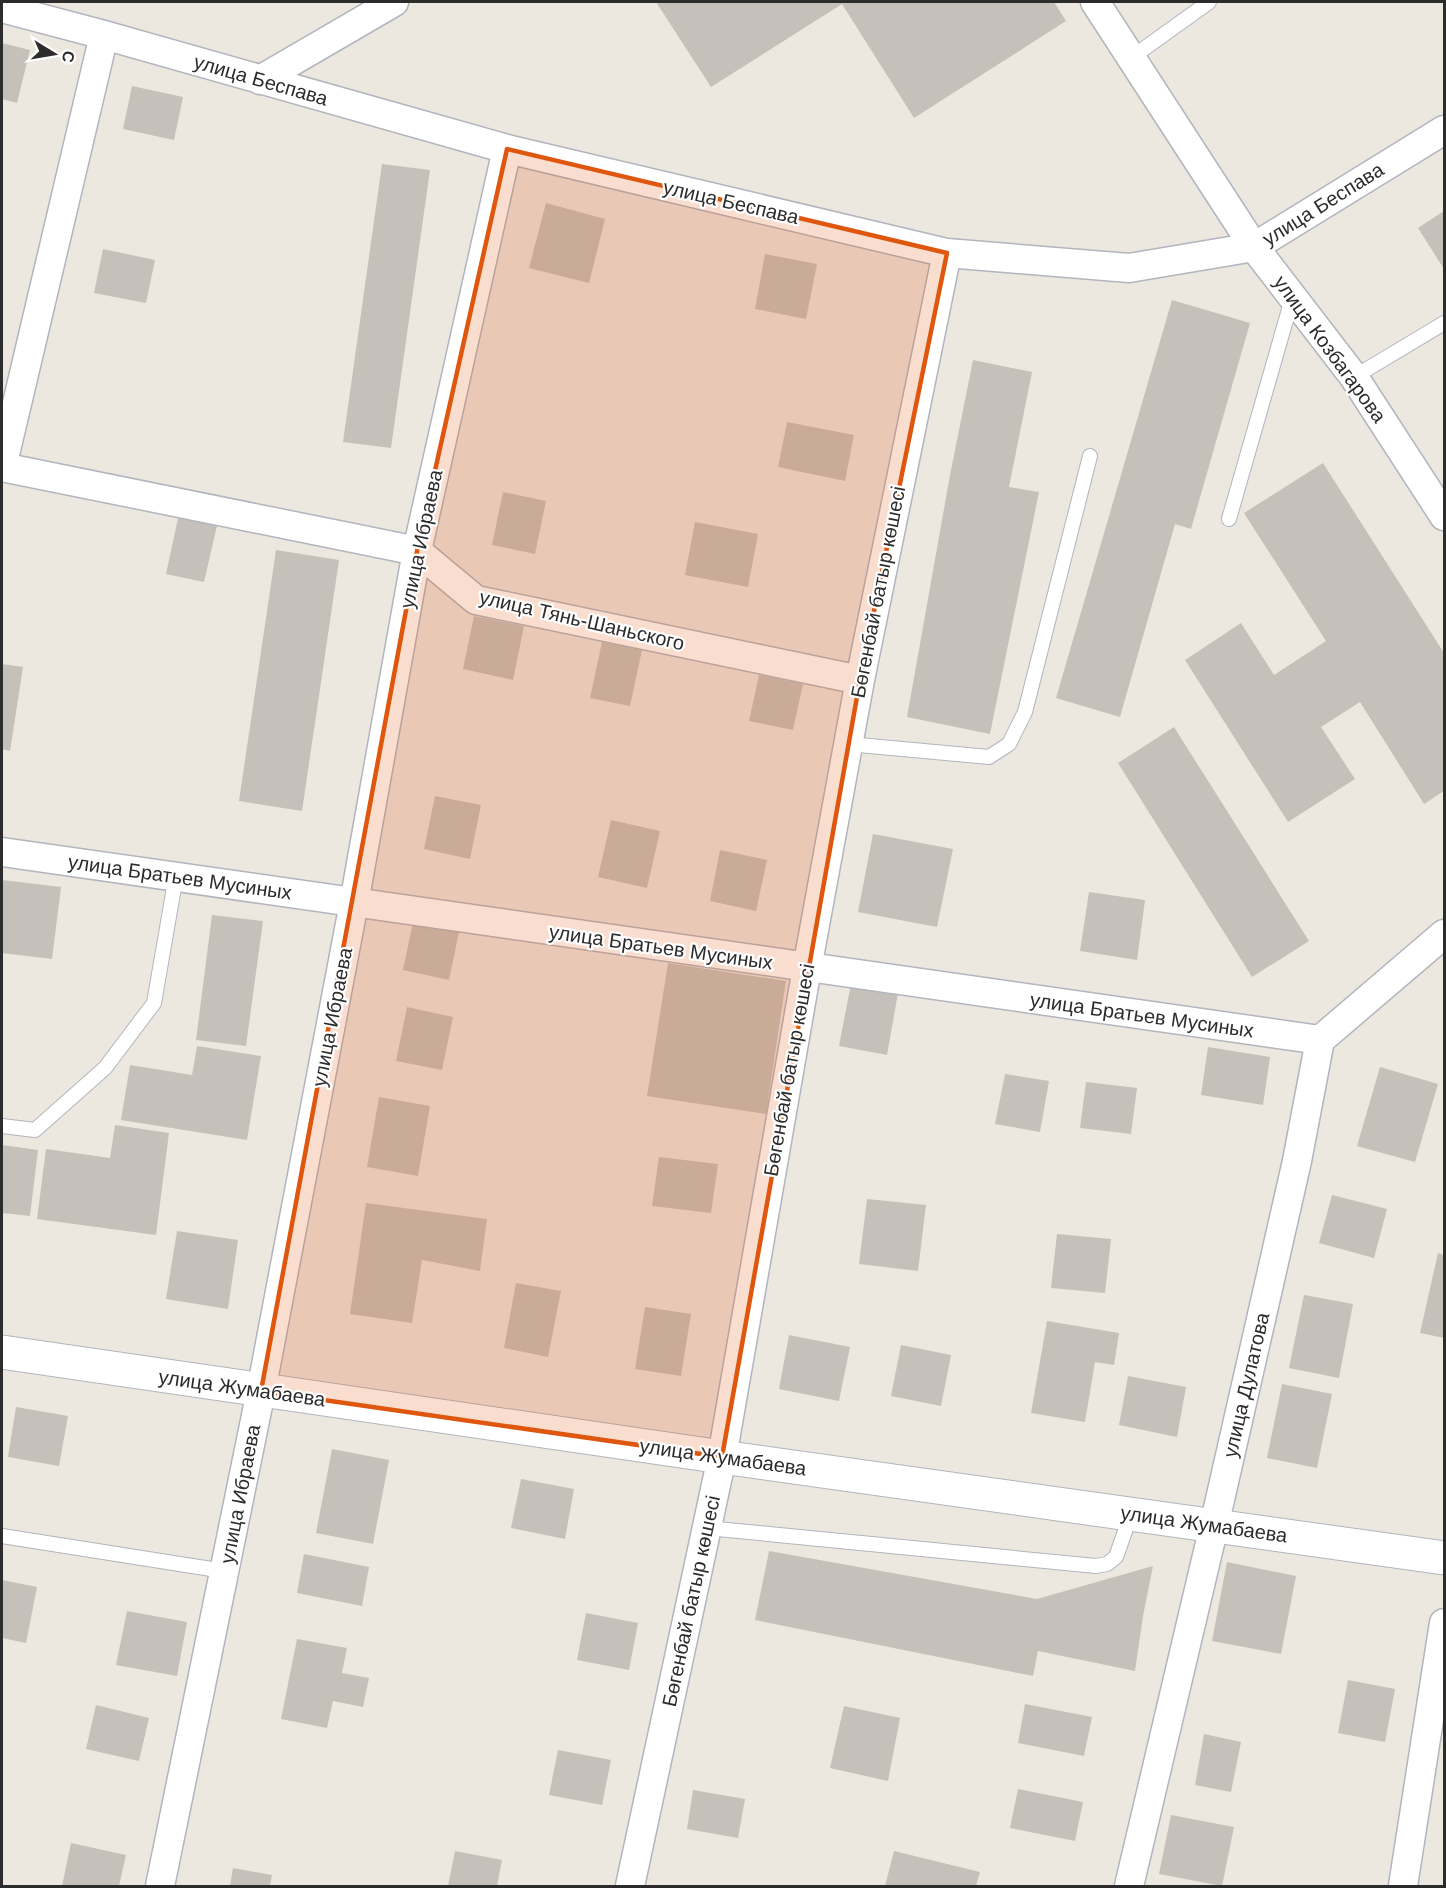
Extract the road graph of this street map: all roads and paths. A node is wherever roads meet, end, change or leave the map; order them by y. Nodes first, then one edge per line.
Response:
1 (394, 2) edge
2 (1095, 2) edge
3 (1209, 2) edge
4 (2, 8) edge
5 (104, 35) junction
6 (1131, 58) junction
7 (260, 80) junction
8 (1444, 130) edge
9 (507, 148) junction
10 (1254, 247) junction
11 (947, 253) junction
12 (1293, 297) junction
13 (1444, 323) edge
14 (1354, 377) junction
15 (1090, 456) dead end
16 (2, 467) edge
17 (1444, 516) edge
18 (1228, 519) dead end
19 (417, 551) junction
20 (860, 680) junction
21 (848, 744) junction
22 (2, 852) edge
23 (176, 876) junction
24 (354, 903) junction
25 (1444, 934) edge
26 (807, 968) junction
27 (1320, 1041) junction
28 (2, 1126) edge
29 (2, 1352) edge
30 (261, 1391) junction
31 (722, 1457) junction
32 (1131, 1514) junction
33 (1214, 1526) junction
34 (706, 1528) junction
35 (2, 1536) edge
36 (1444, 1558) edge
37 (224, 1571) junction
38 (1444, 1623) edge
39 (160, 1887) edge
40 (630, 1887) edge
41 (1128, 1887) edge
42 (1403, 1887) edge

1 - 7 street
2 - 6 street, улица Козбагарова
3 - 6 lane
4 - 5 street, улица Беспава
5 - 7 street, улица Беспава
5 - 16 street
6 - 10 street, улица Козбагарова
7 - 9 street, улица Беспава
8 - 10 street, улица Беспава
9 - 11 street, улица Беспава
9 - 19 street, улица Ибраева
10 - 11 street, улица Беспава
10 - 12 street, улица Козбагарова
11 - 20 street, Бөгенбай батыр көшесі
12 - 14 street, улица Козбагарова
12 - 18 lane
13 - 14 lane
14 - 17 street, улица Козбагарова
15 - 21 lane
16 - 19 street, улица Тянь-Шаньского
19 - 20 street, улица Тянь-Шаньского
19 - 24 street, улица Ибраева
20 - 21 street, Бөгенбай батыр көшесі
21 - 26 street, Бөгенбай батыр көшесі
22 - 23 street, улица Братьев Мусиных
23 - 24 street, улица Братьев Мусиных
23 - 28 lane
24 - 26 street, улица Братьев Мусиных
24 - 30 street, улица Ибраева
25 - 27 street
26 - 27 street, улица Братьев Мусиных
26 - 31 street, Бөгенбай батыр көшесі
27 - 33 street, улица Дулатова
29 - 30 street, улица Жумабаева
30 - 31 street, улица Жумабаева
30 - 37 street, улица Ибраева
31 - 32 street, улица Жумабаева
31 - 34 street, Бөгенбай батыр көшесі
32 - 33 street, улица Жумабаева
32 - 34 lane
33 - 36 street, улица Жумабаева
33 - 41 street, улица Дулатова
34 - 40 street, Бөгенбай батыр көшесі
35 - 37 lane
37 - 39 street, улица Ибраева
38 - 42 street

